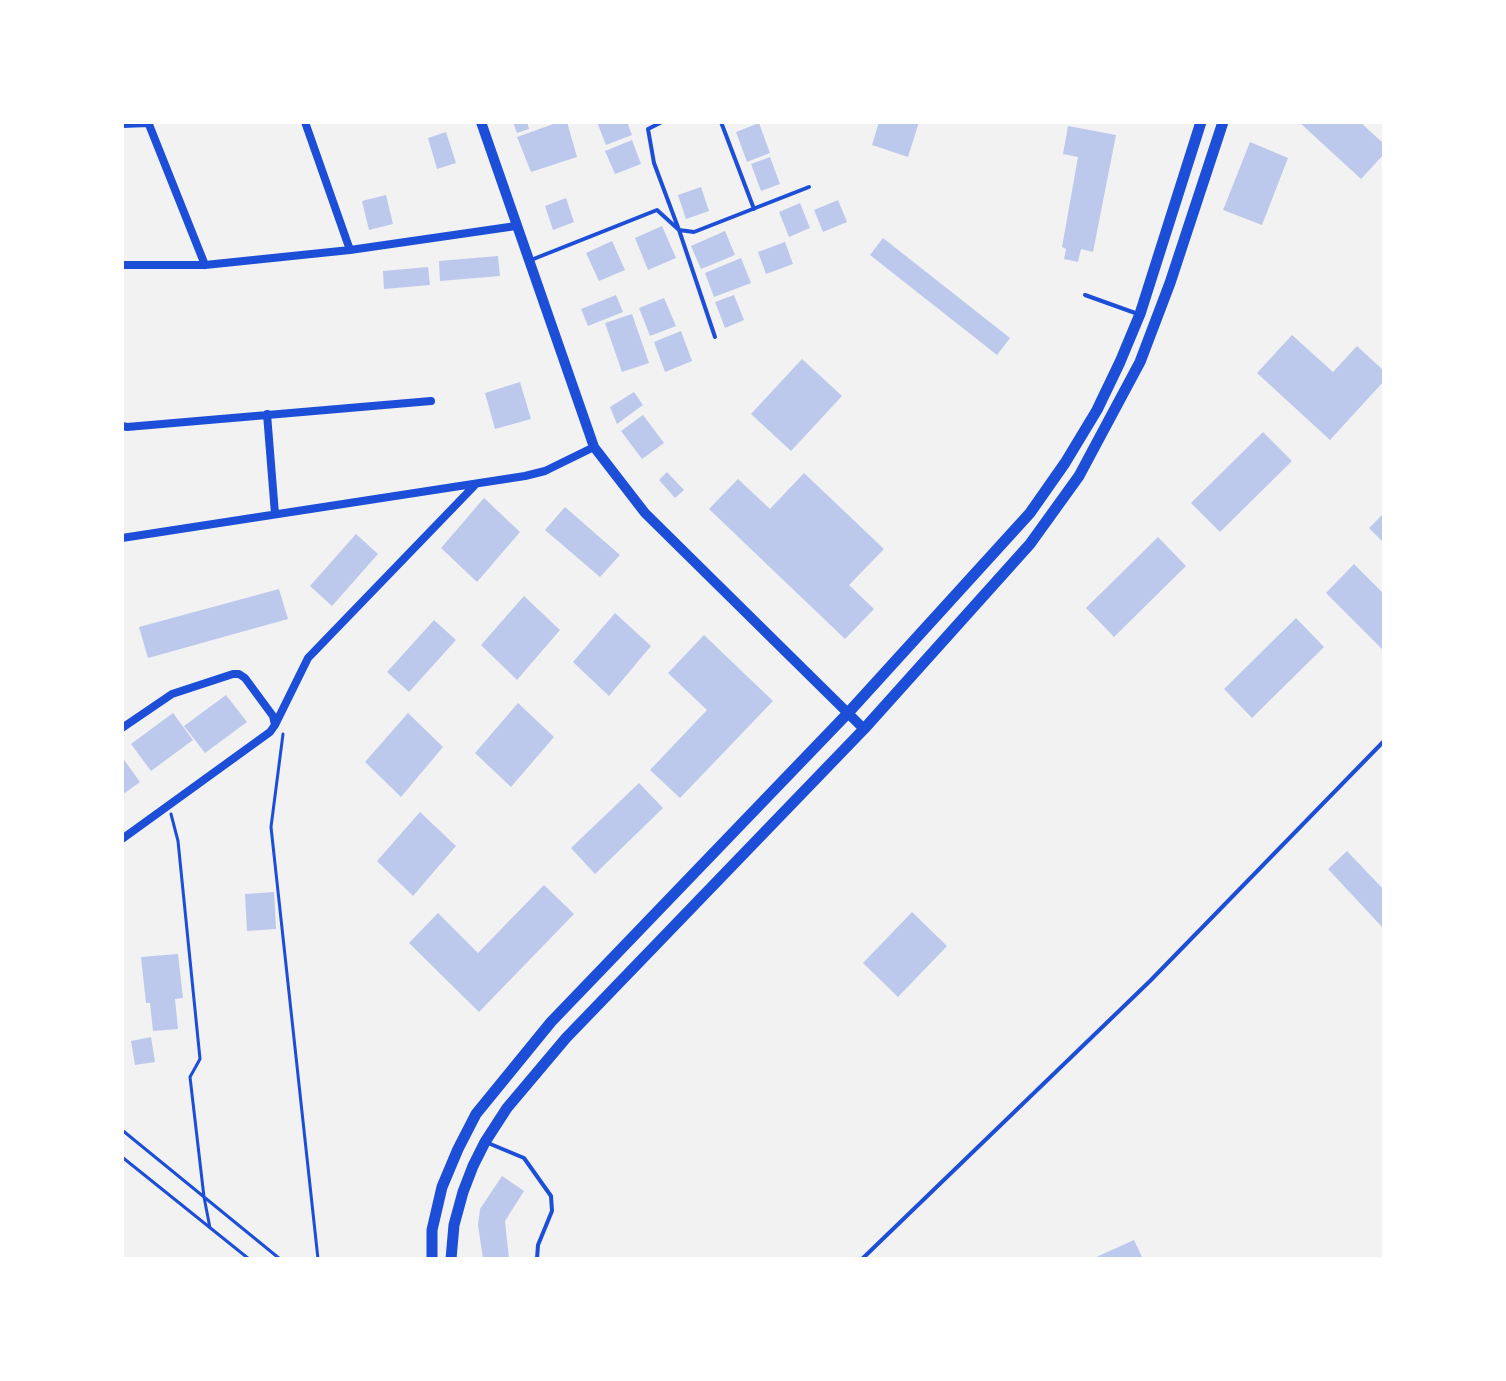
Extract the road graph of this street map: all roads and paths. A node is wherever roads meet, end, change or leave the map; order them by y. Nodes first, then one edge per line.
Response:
1 (305, 122) edge
2 (481, 122) edge
3 (662, 122) edge
4 (721, 122) edge
5 (1201, 122) edge
6 (1223, 122) edge
7 (149, 123) edge
8 (122, 124) edge
9 (809, 187) dead end
10 (754, 209) junction
11 (516, 226) junction
12 (679, 230) junction
13 (350, 250) junction
14 (529, 261) junction
15 (122, 265) edge
16 (205, 265) junction
17 (1085, 295) dead end
18 (1140, 314) junction
19 (715, 337) dead end
20 (431, 401) dead end
21 (267, 414) junction
22 (122, 426) edge
23 (594, 447) junction
24 (477, 483) junction
25 (275, 514) junction
26 (122, 538) edge
27 (848, 713) junction
28 (275, 725) junction
29 (122, 728) edge
30 (864, 729) junction
31 (1384, 741) edge
32 (167, 806) junction
33 (122, 839) edge
34 (122, 1130) edge
35 (485, 1142) junction
36 (122, 1157) edge
37 (204, 1197) junction
38 (210, 1228) junction
39 (249, 1259) edge
40 (280, 1259) edge
41 (318, 1259) edge
42 (432, 1259) edge
43 (451, 1259) edge
44 (537, 1259) edge
45 (862, 1259) edge

1 - 13 street
2 - 11 street
3 - 12 lane
4 - 10 lane
5 - 18 main road
6 - 30 main road
7 - 8 street
7 - 16 street
9 - 10 lane
10 - 12 lane
11 - 13 street
11 - 14 street
12 - 14 lane
12 - 19 lane
13 - 16 street
14 - 23 street
15 - 16 street
17 - 18 lane
18 - 27 main road
20 - 21 street
21 - 22 street
21 - 25 street
23 - 24 street
23 - 27 street
24 - 25 street
24 - 28 street
25 - 26 street
27 - 30 street
27 - 42 main road
28 - 29 street
28 - 32 street
28 - 41 path
30 - 35 main road
31 - 45 lane
32 - 33 street
32 - 37 path
34 - 37 path
35 - 43 main road
35 - 44 lane
36 - 38 path
37 - 38 path
37 - 40 path
38 - 39 path

